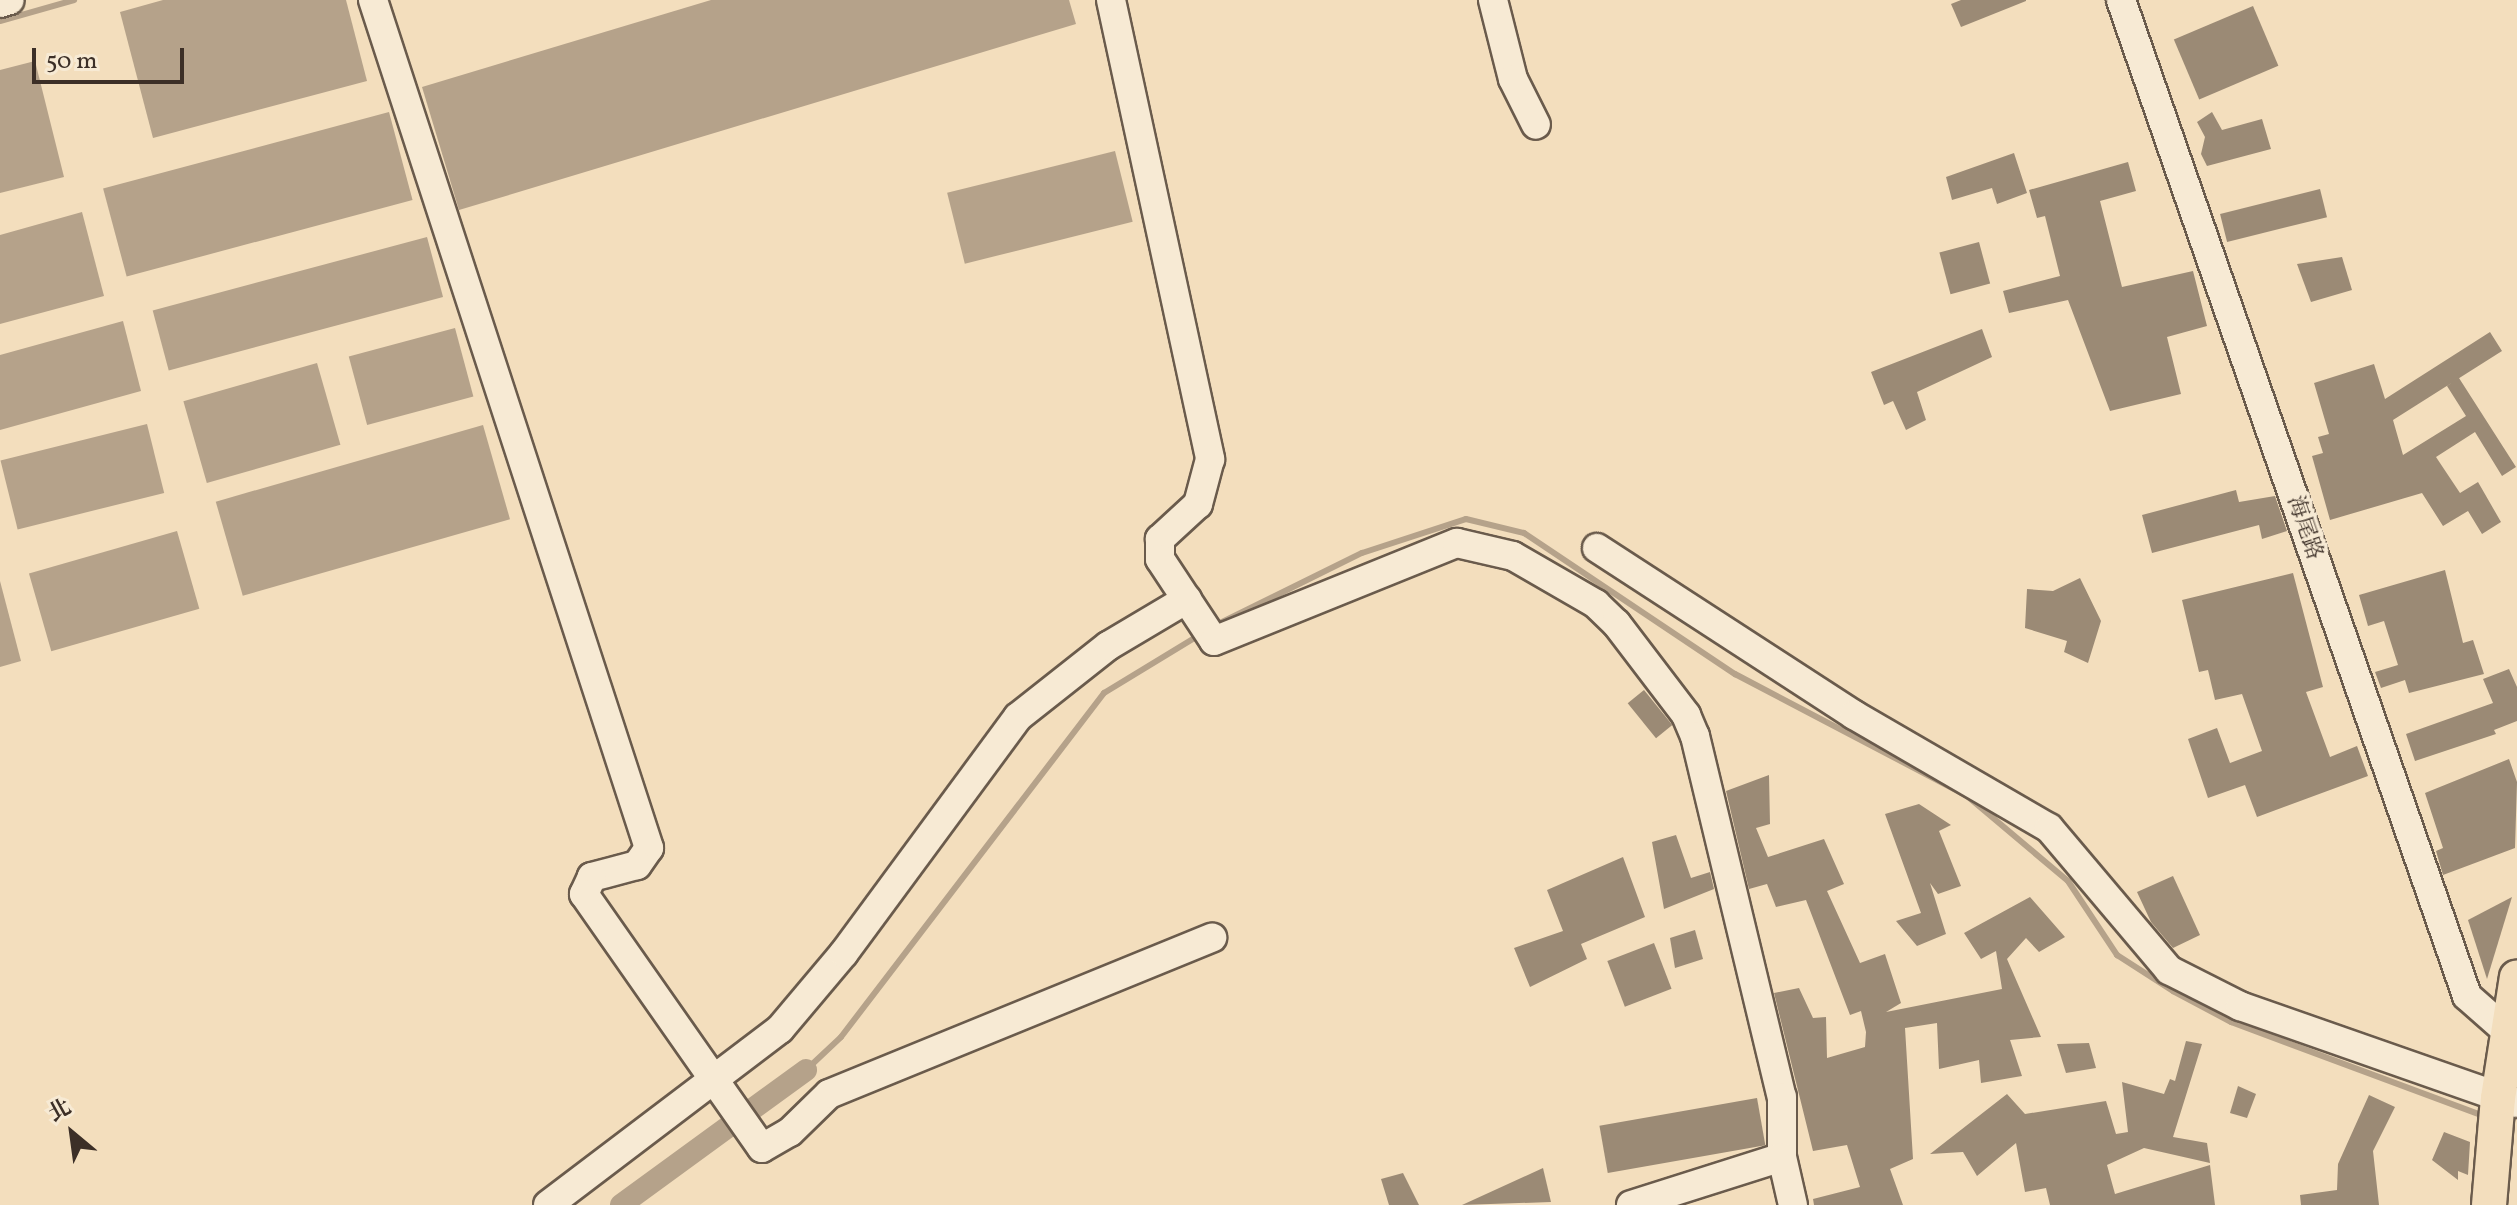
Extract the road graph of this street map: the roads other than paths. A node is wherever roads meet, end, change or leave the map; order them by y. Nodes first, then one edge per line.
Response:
1 (10, 0) edge
2 (373, 0) edge
3 (1111, 0) edge
4 (1493, 0) edge
5 (2121, 0) edge
6 (0, 3) edge
7 (1536, 125) dead end
8 (1597, 548) dead end
9 (1191, 605) junction
10 (1212, 938) dead end
11 (2517, 977) edge
12 (2513, 1033) edge
13 (715, 1088) junction
14 (2507, 1109) edge
15 (1782, 1157) junction
16 (2500, 1190) edge
17 (548, 1205) edge
18 (1631, 1205) edge
19 (1793, 1205) edge

1 - 6 street
2 - 13 street
3 - 9 street
4 - 7 street
5 - 12 street, 海尾路
8 - 14 street
9 - 13 street
9 - 15 street
10 - 13 street
11 - 12 main road
12 - 14 main road
13 - 17 street
14 - 16 main road
15 - 18 street
15 - 19 street

